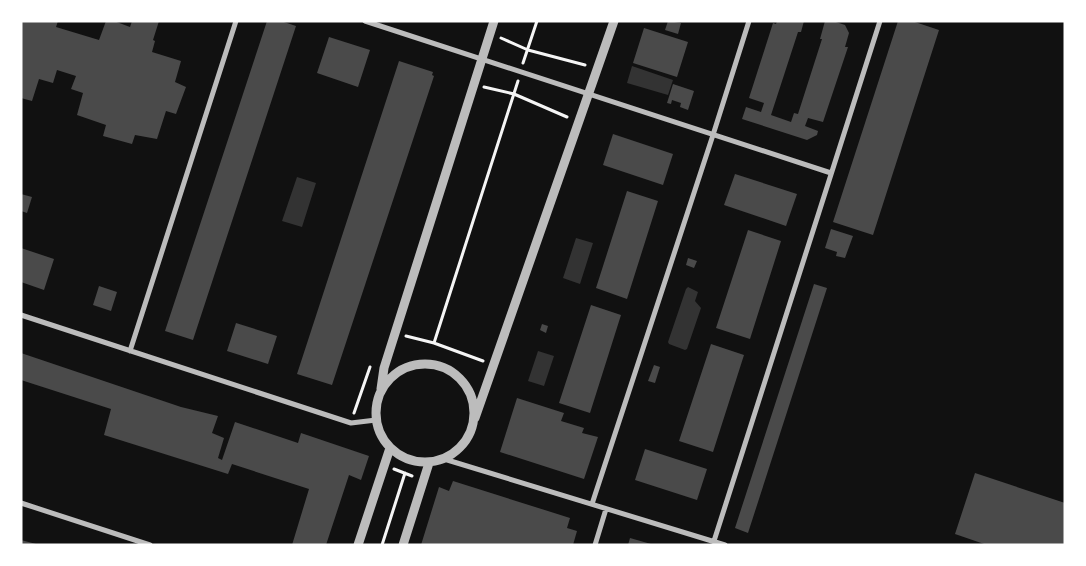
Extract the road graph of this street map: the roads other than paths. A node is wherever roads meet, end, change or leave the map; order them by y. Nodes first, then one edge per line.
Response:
1 (236, 21) edge
2 (365, 21) edge
3 (494, 21) edge
4 (614, 21) edge
5 (749, 21) edge
6 (880, 21) edge
7 (481, 60) junction
8 (589, 96) junction
9 (713, 135) junction
10 (831, 173) junction
11 (21, 315) edge
12 (130, 351) junction
13 (381, 389) junction
14 (475, 418) junction
15 (376, 420) junction
16 (390, 448) junction
17 (444, 459) junction
18 (429, 463) junction
19 (21, 503) edge
20 (592, 504) junction
21 (606, 509) junction
22 (714, 541) junction
23 (150, 545) edge
24 (358, 545) edge
25 (403, 545) edge
26 (595, 545) edge
27 (726, 545) edge

1 - 12 street
2 - 7 street
3 - 7 street
4 - 8 street
5 - 9 street
6 - 10 street
7 - 8 street
7 - 13 street
8 - 9 street
8 - 14 street
9 - 10 street
9 - 20 street
10 - 22 street
11 - 12 street
12 - 15 street
13 - 14 street
13 - 15 street
14 - 17 street
15 - 16 street
16 - 18 street
16 - 24 street
17 - 18 street
17 - 20 street
18 - 25 street
19 - 23 street
20 - 21 street
21 - 22 street
21 - 26 street
22 - 27 street

